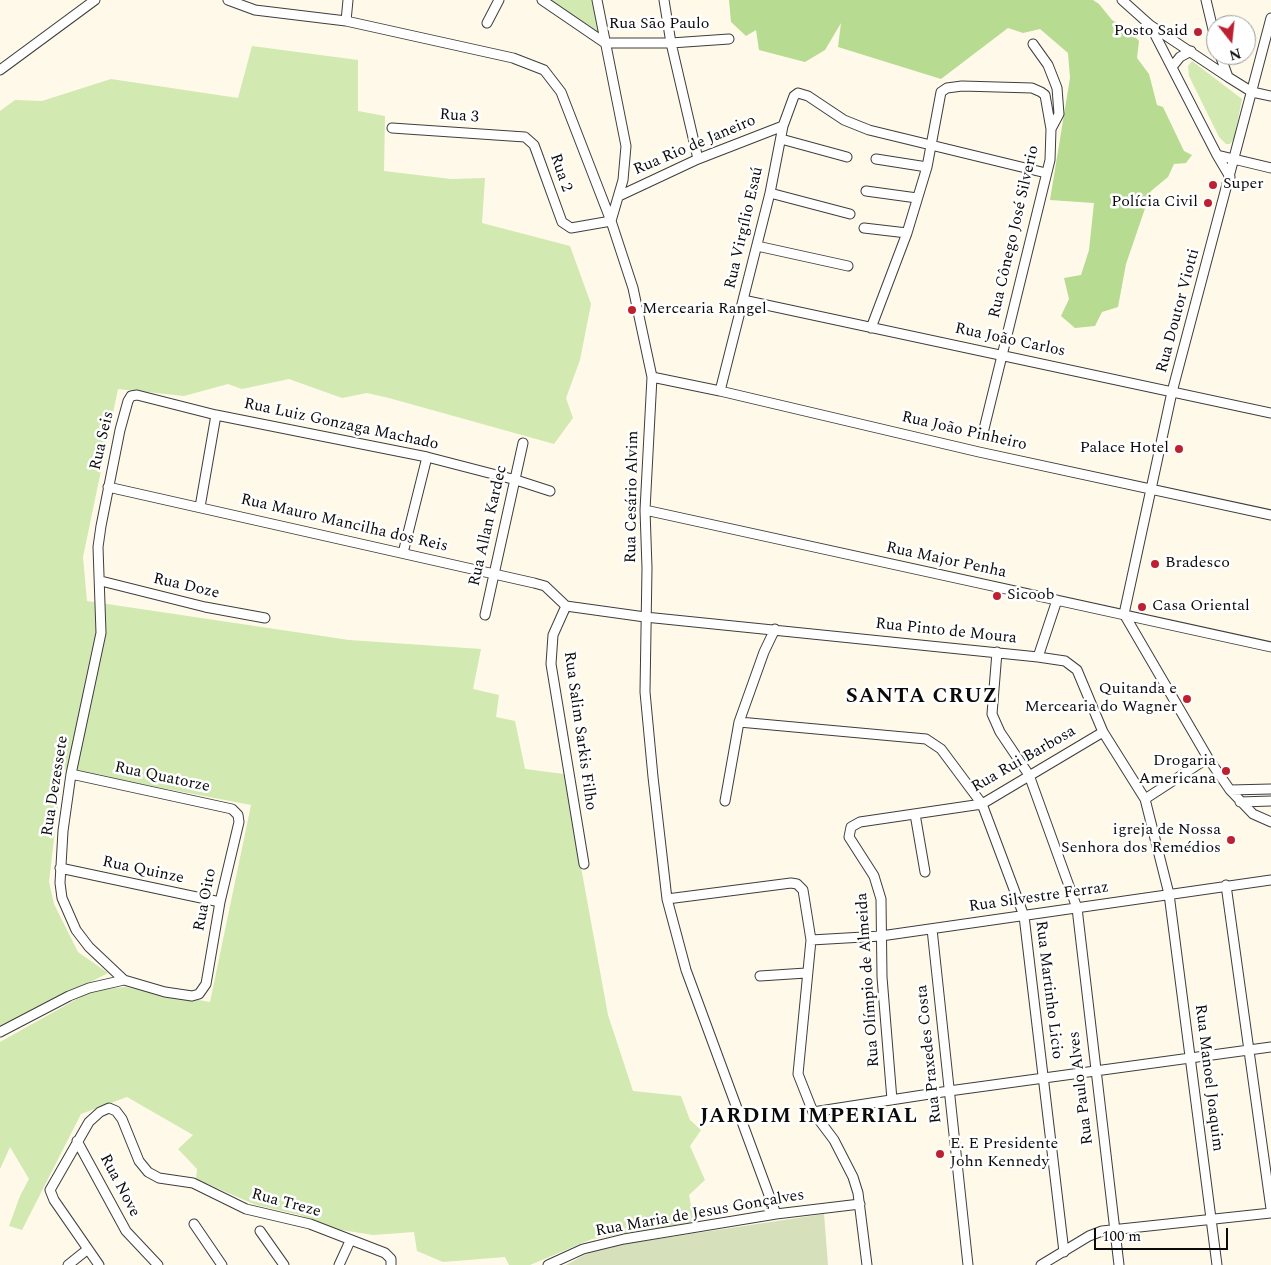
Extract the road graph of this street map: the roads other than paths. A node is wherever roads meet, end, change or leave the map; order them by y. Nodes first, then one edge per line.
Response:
1 (95, 0) edge
2 (228, 0) edge
3 (348, 0) edge
4 (499, 0) edge
5 (542, 0) edge
6 (597, 0) edge
7 (664, 0) edge
8 (1122, 0) edge
9 (1206, 0) edge
10 (1210, 15) edge
11 (1271, 18) edge
12 (346, 21) junction
13 (487, 23) dead end
14 (1150, 25) junction
15 (729, 40) dead end
16 (605, 43) junction
17 (670, 43) junction
18 (1033, 44) dead end
19 (1191, 51) junction
20 (1224, 65) edge
21 (1172, 67) junction
22 (0, 70) edge
23 (1228, 77) junction
24 (1252, 92) junction
25 (1271, 96) edge
26 (783, 126) junction
27 (392, 128) dead end
28 (1051, 129) junction
29 (524, 137) joint
30 (781, 139) junction
31 (932, 145) junction
32 (1217, 155) junction
33 (847, 157) dead end
34 (698, 159) junction
35 (876, 159) dead end
36 (1234, 160) junction
37 (927, 167) junction
38 (1271, 168) edge
39 (1046, 173) junction
40 (1230, 177) junction
41 (866, 191) dead end
42 (770, 193) junction
43 (619, 196) junction
44 (916, 198) junction
45 (850, 214) dead end
46 (611, 222) junction
47 (864, 228) dead end
48 (907, 232) junction
49 (757, 246) junction
50 (848, 266) dead end
51 (743, 300) junction
52 (871, 328) junction
53 (1002, 355) junction
54 (652, 378) junction
55 (720, 391) junction
56 (1172, 392) junction
57 (128, 401) joint
58 (1271, 413) edge
59 (216, 415) junction
60 (983, 433) dead end
61 (523, 443) dead end
62 (427, 457) junction
63 (516, 480) junction
64 (108, 487) junction
65 (1152, 489) junction
66 (550, 491) dead end
67 (200, 507) junction
68 (645, 510) junction
69 (1271, 515) edge
70 (403, 553) junction
71 (494, 573) junction
72 (101, 581) junction
73 (1057, 600) junction
74 (566, 606) junction
75 (1124, 614) junction
76 (485, 615) dead end
77 (265, 618) dead end
78 (645, 618) junction
79 (775, 629) junction
80 (1271, 647) edge
81 (997, 652) junction
82 (1038, 657) junction
83 (739, 722) junction
84 (1103, 732) junction
85 (1208, 758) junction
86 (71, 774) junction
87 (1029, 775) junction
88 (1271, 789) edge
89 (1230, 790) junction
90 (1145, 799) junction
91 (725, 801) dead end
92 (1271, 801) edge
93 (1240, 802) junction
94 (982, 804) junction
95 (915, 814) junction
96 (238, 822) joint
97 (1271, 822) edge
98 (849, 837) joint
99 (584, 864) dead end
100 (60, 868) junction
101 (925, 872) dead end
102 (1271, 880) edge
103 (1226, 886) junction
104 (1169, 894) junction
105 (667, 899) junction
106 (220, 902) junction
107 (1077, 908) junction
108 (1024, 916) junction
109 (932, 929) junction
110 (881, 936) junction
111 (811, 940) junction
112 (806, 973) junction
113 (760, 976) dead end
114 (124, 980) junction
115 (206, 984) joint
116 (0, 1032) edge
117 (1271, 1048) edge
118 (1250, 1050) junction
119 (1190, 1058) junction
120 (1096, 1072) junction
121 (1045, 1078) junction
122 (948, 1091) junction
123 (892, 1100) junction
124 (813, 1112) junction
125 (77, 1142) junction
126 (860, 1204) junction
127 (1271, 1211) edge
128 (776, 1214) junction
129 (1211, 1218) junction
130 (194, 1224) dead end
131 (1114, 1229) junction
132 (260, 1231) dead end
133 (350, 1241) junction
134 (88, 1249) junction
135 (1064, 1252) junction
136 (68, 1265) edge
137 (99, 1265) edge
138 (158, 1265) edge
139 (222, 1265) edge
140 (284, 1265) edge
141 (339, 1265) edge
142 (391, 1265) edge
143 (548, 1265) edge
144 (867, 1265) edge
145 (968, 1265) edge
146 (1041, 1265) edge
147 (1119, 1265) edge
148 (1217, 1265) edge

1 - 22 street
2 - 12 street, Rua Cesário Alvim
3 - 12 street
4 - 13 street
5 - 16 street, Rua São Paulo
6 - 16 street
7 - 17 street
8 - 14 street
9 - 10 street
11 - 24 street, Rua Doutor Viotti
12 - 46 street, Rua Cesário Alvim
14 - 19 street
14 - 21 street
15 - 17 street, Rua São Paulo
16 - 17 street, Rua São Paulo
16 - 43 street
17 - 34 street
18 - 28 street
19 - 21 street
19 - 23 street
20 - 23 street
21 - 32 street
23 - 24 street
24 - 25 street
24 - 36 street, Rua Doutor Viotti
26 - 30 street, Rua Virgílio Esaú
26 - 31 street, Rua Virgílio Esaú
26 - 34 street, Rua Rio de Janeiro
27 - 29 street, Rua 3
28 - 31 street, Rua Cônego José Silverio
28 - 39 street, Rua Cônego José Silverio
29 - 46 street, Rua 2
30 - 33 street
30 - 42 street, Rua Virgílio Esaú
31 - 37 street
31 - 39 street
32 - 36 street
32 - 40 street
34 - 43 street, Rua Rio de Janeiro
35 - 37 street
36 - 38 street
36 - 40 street, Rua Doutor Viotti
37 - 44 street
39 - 53 street, Rua Cônego José Silverio
40 - 56 street, Rua Doutor Viotti
41 - 44 street
42 - 45 street
42 - 49 street, Rua Virgílio Esaú
43 - 46 street
44 - 48 street
46 - 54 street, Rua Cesário Alvim
47 - 48 street
48 - 52 street
49 - 50 street
49 - 51 street, Rua Virgílio Esaú
51 - 52 street, Rua João Carlos
51 - 55 street, Rua Virgílio Esaú
52 - 53 street, Rua João Carlos
53 - 56 street, Rua João Carlos
53 - 60 street, Rua Cônego José Silverio
54 - 55 street, Rua João Pinheiro
54 - 68 street, Rua Cesário Alvim
55 - 65 street, Rua João Pinheiro
56 - 58 street, Rua João Carlos
56 - 65 street, Rua Doutor Viotti
57 - 59 street, Rua Luiz Gonzaga Machado
57 - 64 street, Rua Seis
59 - 62 street, Rua Luiz Gonzaga Machado
59 - 67 street
61 - 63 street, Rua Allan Kardec
62 - 63 street, Rua Luiz Gonzaga Machado
62 - 70 street
63 - 66 street, Rua Luiz Gonzaga Machado
63 - 71 street, Rua Allan Kardec
64 - 67 street, Rua Mauro Mancilha dos Reis
64 - 72 street, Rua Dezessete
65 - 69 street, Rua João Pinheiro
65 - 75 street, Rua Doutor Viotti
67 - 70 street, Rua Mauro Mancilha dos Reis
68 - 73 street, Rua Major Penha
68 - 78 street, Rua Cesário Alvim
70 - 71 street, Rua Mauro Mancilha dos Reis
71 - 74 street, Rua Mauro Mancilha dos Reis
71 - 76 street, Rua Allan Kardec
72 - 77 street, Rua Doze
72 - 86 street, Rua Dezessete
73 - 75 street, Rua Major Penha
73 - 82 street
74 - 78 street, Rua Pinto de Moura
74 - 99 street, Rua Salim Sarkis Filho
75 - 80 street, Rua Major Penha
75 - 85 street
78 - 79 street, Rua Pinto de Moura
78 - 105 street, Rua Cesário Alvim
79 - 81 street, Rua Pinto de Moura
79 - 83 street
81 - 82 street, Rua Pinto de Moura
81 - 87 street, Rua Paulo Alves
82 - 84 street, Rua Pinto de Moura
83 - 91 street
83 - 94 street, Rua Martinho Licio
84 - 87 street, Rua Rui Barbosa
84 - 90 street, Rua Pinto de Moura
85 - 89 street
85 - 90 street
86 - 96 street, Rua Quatorze
86 - 100 street, Rua Dezessete
87 - 94 street, Rua Rui Barbosa
87 - 107 street, Rua Paulo Alves
88 - 89 street
89 - 93 street
90 - 104 street, Rua Pinto de Moura
92 - 93 street
93 - 97 street
94 - 95 street, Rua Rui Barbosa
94 - 108 street, Rua Martinho Licio
95 - 98 street, Rua Rui Barbosa
95 - 101 street
96 - 106 street, Rua Oito
98 - 110 street, Rua Olímpio de Almeida
100 - 106 street, Rua Quinze
100 - 114 street, Rua Dezessete
102 - 103 street, Rua Silvestre Ferraz
103 - 104 street, Rua Silvestre Ferraz
103 - 118 street
104 - 107 street, Rua Silvestre Ferraz
104 - 119 street, Rua Manoel Joaquim
105 - 111 street
105 - 128 street, Rua Cesário Alvim
106 - 115 street, Rua Oito
107 - 108 street, Rua Silvestre Ferraz
107 - 120 street, Rua Paulo Alves
108 - 109 street, Rua Silvestre Ferraz
108 - 121 street, Rua Martinho Licio
109 - 110 street, Rua Silvestre Ferraz
109 - 122 street, Rua Praxedes Costa
110 - 111 street, Rua Silvestre Ferraz
110 - 123 street, Rua Olímpio de Almeida
111 - 112 street
112 - 113 street
112 - 124 street
114 - 115 street, Rua Dezessete
114 - 116 street
117 - 118 street
118 - 119 street
118 - 127 street
119 - 120 street
119 - 129 street, Rua Manoel Joaquim
120 - 121 street
120 - 131 street, Rua Paulo Alves
121 - 122 street
121 - 135 street, Rua Martinho Licio
122 - 123 street
122 - 145 street, Rua Praxedes Costa
123 - 124 street
124 - 126 street
125 - 133 street, Rua Treze
125 - 134 street, Rua Treze
125 - 138 street, Rua Nove
126 - 128 street, Rua Maria de Jesus Gonçalves
126 - 144 street
127 - 129 street
128 - 143 street, Rua Maria de Jesus Gonçalves
129 - 131 street
129 - 148 street, Rua Manoel Joaquim
130 - 139 street
131 - 135 street
131 - 147 street, Rua Paulo Alves
132 - 140 street
133 - 141 street
133 - 142 street, Rua Treze
134 - 136 street
134 - 137 street
135 - 146 street

